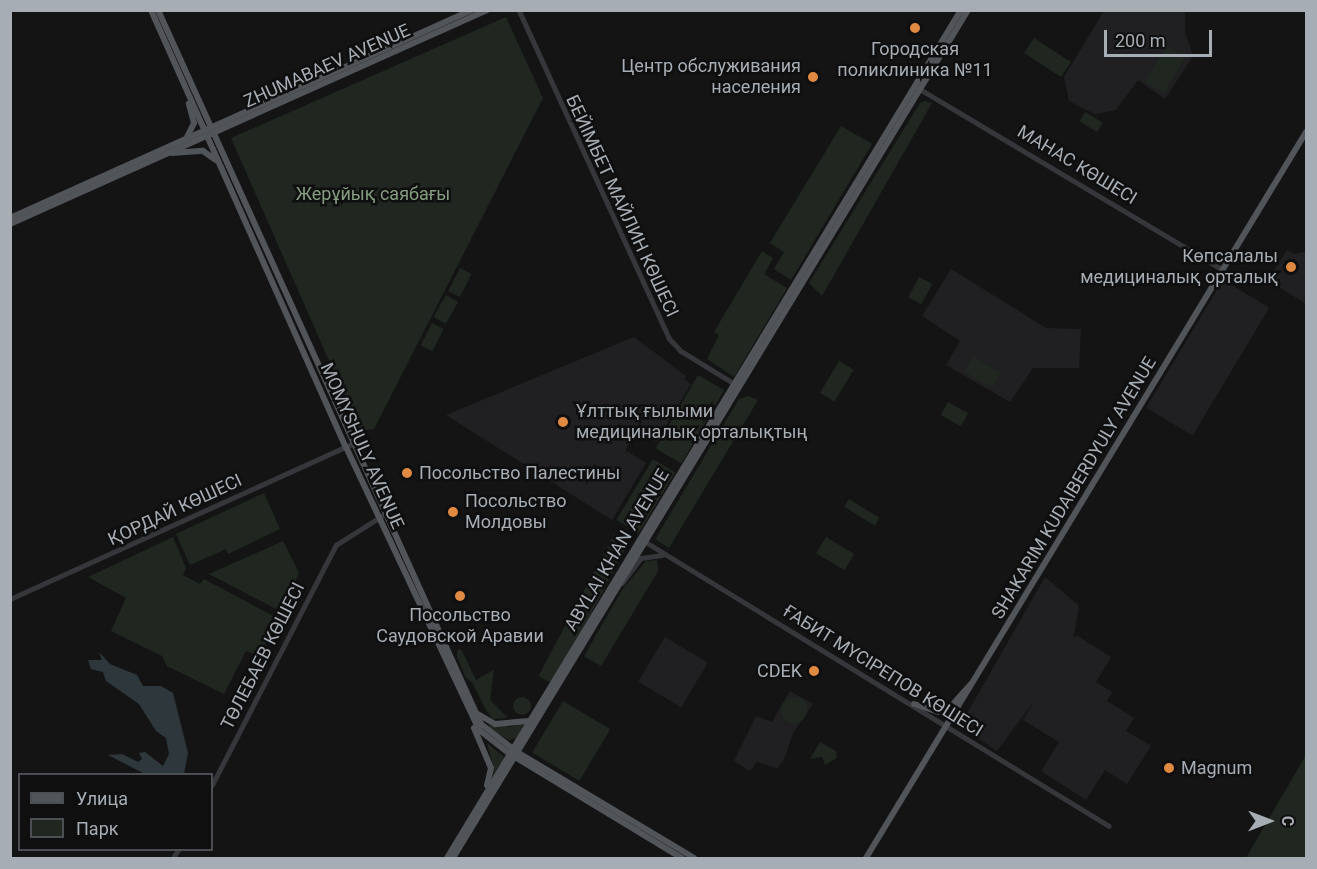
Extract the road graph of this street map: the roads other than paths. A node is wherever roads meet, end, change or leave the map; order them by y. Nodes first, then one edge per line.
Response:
1 (151, 10) edge
2 (158, 10) edge
3 (472, 10) edge
4 (487, 10) edge
5 (519, 10) edge
6 (961, 10) edge
7 (968, 10) edge
8 (919, 88) junction
9 (188, 94) junction
10 (1306, 132) edge
11 (208, 133) junction
12 (186, 140) junction
13 (169, 153) junction
14 (219, 164) junction
15 (10, 218) edge
16 (10, 224) edge
17 (1223, 270) junction
18 (738, 385) junction
19 (349, 446) junction
20 (381, 516) junction
21 (644, 541) junction
22 (670, 557) junction
23 (618, 587) junction
24 (10, 599) edge
25 (973, 682) junction
26 (915, 704) junction
27 (472, 714) junction
28 (529, 722) junction
29 (947, 726) junction
30 (514, 753) junction
31 (213, 783) edge
32 (474, 814) junction
33 (1109, 826) dead end
34 (447, 858) edge
35 (453, 858) edge
36 (682, 858) edge
37 (694, 858) edge
38 (866, 858) edge

1 - 9 main road, MOMYSHULY AVENUE
2 - 11 main road, MOMYSHULY AVENUE
3 - 11 main road, ZHUMABAEV AVENUE
4 - 11 main road, ZHUMABAEV AVENUE
5 - 18 street, БЕЙІМБЕТ МАЙЛИН КӨШЕСІ
6 - 8 main road, ABYLAI KHAN AVENUE
7 - 8 main road, ABYLAI KHAN AVENUE
8 - 17 street, МАНАС КӨШЕСІ
8 - 18 main road, ABYLAI KHAN AVENUE
9 - 11 main road, MOMYSHULY AVENUE
9 - 12 main road
10 - 17 main road, SHAKARIM KUDAIBERDYULY AVENUE
11 - 12 main road, ZHUMABAEV AVENUE
11 - 13 main road, ZHUMABAEV AVENUE
11 - 14 main road, MOMYSHULY AVENUE
11 - 19 main road, MOMYSHULY AVENUE
12 - 15 main road, ZHUMABAEV AVENUE
13 - 14 main road
13 - 16 main road, ZHUMABAEV AVENUE
14 - 19 main road, MOMYSHULY AVENUE
17 - 25 main road, SHAKARIM KUDAIBERDYULY AVENUE
18 - 21 main road, ABYLAI KHAN AVENUE
19 - 20 main road, MOMYSHULY AVENUE
19 - 24 street, ҚОРДАЙ КӨШЕСІ
20 - 27 main road, MOMYSHULY AVENUE
20 - 31 street, ТӨЛЕБАЕВ КӨШЕСІ
21 - 22 street, ҒАБИТ МҮСІРЕПОВ КӨШЕСІ
21 - 23 main road, ABYLAI KHAN AVENUE
21 - 28 main road, ABYLAI KHAN AVENUE
22 - 23 street
22 - 26 street, ҒАБИТ МҮСІРЕПОВ КӨШЕСІ
23 - 30 main road, ABYLAI KHAN AVENUE
25 - 26 main road
25 - 29 main road, SHAKARIM KUDAIBERDYULY AVENUE
26 - 29 street, ҒАБИТ МҮСІРЕПОВ КӨШЕСІ
27 - 28 main road
27 - 30 main road, MOMYSHULY AVENUE
27 - 32 main road
28 - 30 main road, ABYLAI KHAN AVENUE
29 - 33 street, ҒАБИТ МҮСІРЕПОВ КӨШЕСІ
29 - 38 main road, SHAKARIM KUDAIBERDYULY AVENUE
30 - 32 main road, ABYLAI KHAN AVENUE
30 - 35 main road, ABYLAI KHAN AVENUE
30 - 36 main road
30 - 37 main road
32 - 34 main road, ABYLAI KHAN AVENUE

